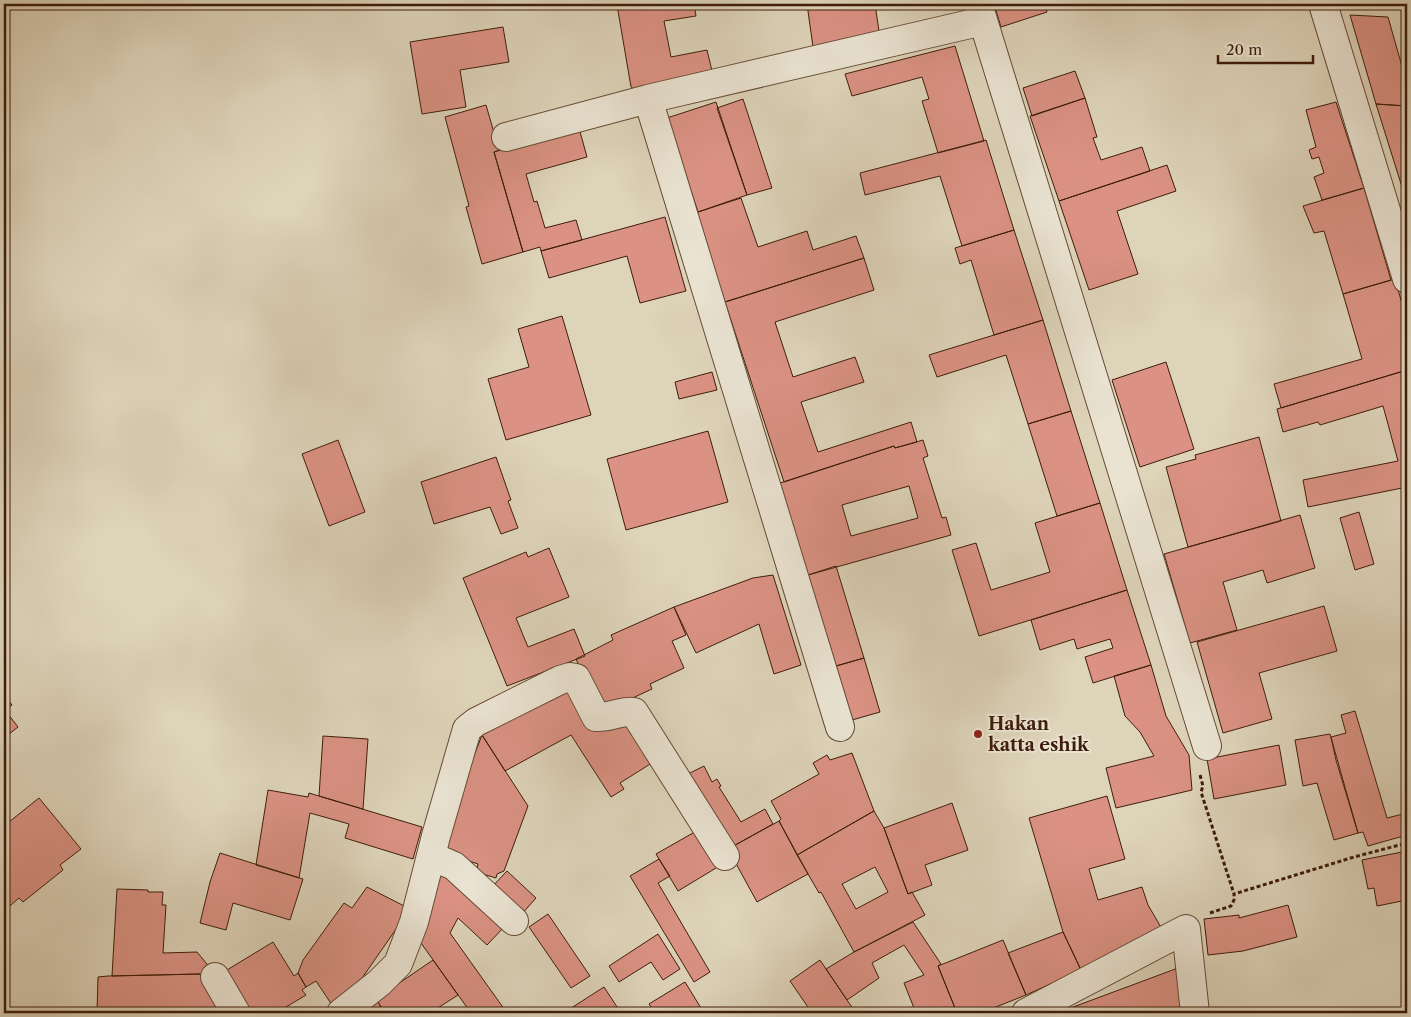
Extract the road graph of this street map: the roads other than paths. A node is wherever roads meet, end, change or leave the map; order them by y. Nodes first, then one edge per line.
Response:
1 (1323, 4) edge
2 (981, 12) edge
3 (648, 99) junction
4 (506, 137) dead end
5 (1407, 279) edge
6 (840, 727) dead end
7 (1207, 746) road end
8 (431, 856) junction
9 (726, 856) dead end
10 (514, 922) dead end
11 (215, 977) dead end
12 (236, 1013) edge
13 (341, 1013) edge
14 (1026, 1013) edge
15 (1195, 1013) edge

1 - 5 street
2 - 3 street
2 - 7 street
3 - 4 street
3 - 6 street
8 - 9 street
8 - 10 street
8 - 13 street
11 - 12 street
14 - 15 street

